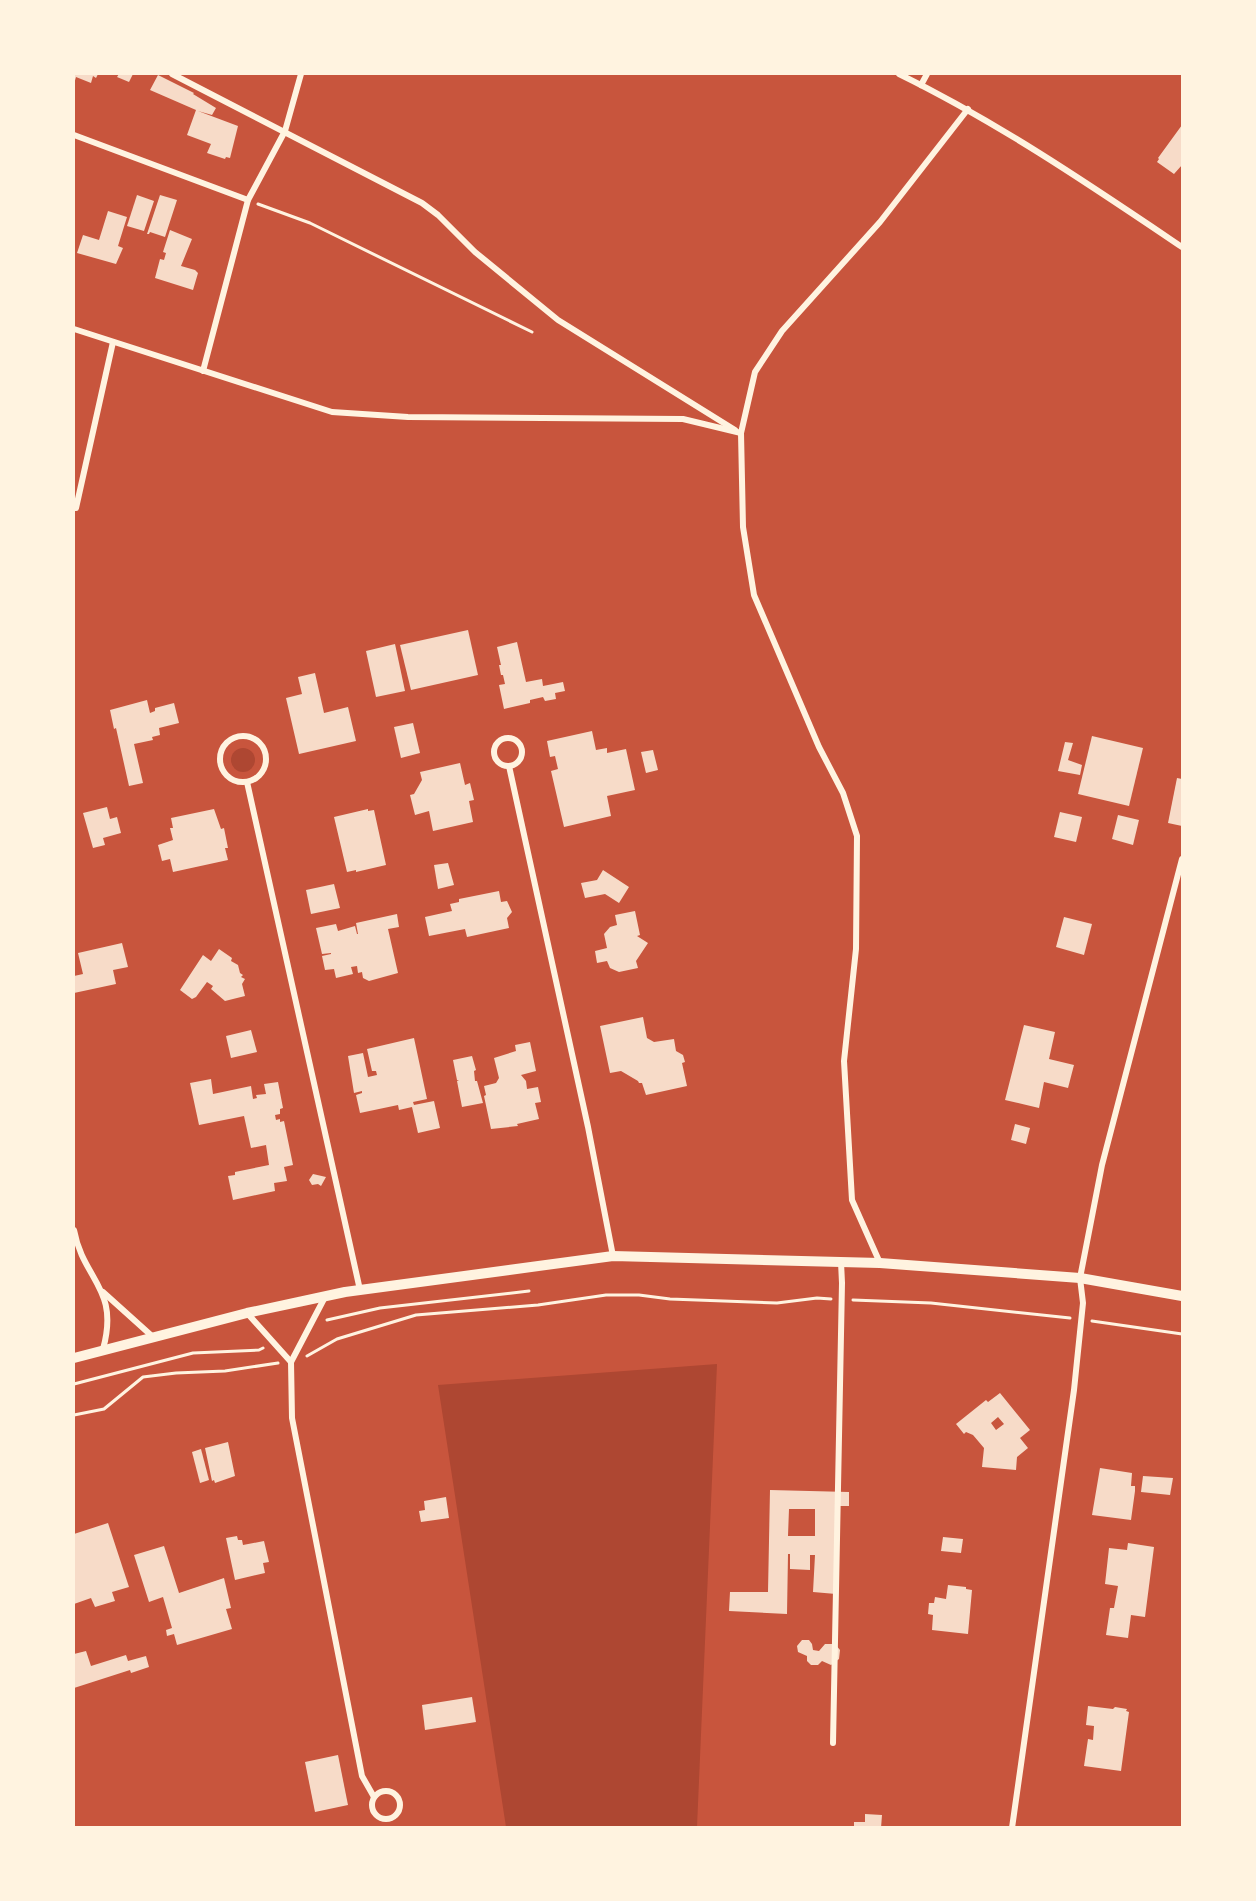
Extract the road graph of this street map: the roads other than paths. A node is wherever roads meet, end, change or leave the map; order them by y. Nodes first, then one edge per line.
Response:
1 (172, 74) edge
2 (301, 74) edge
3 (899, 74) edge
4 (927, 74) edge
5 (921, 85) junction
6 (968, 109) junction
7 (285, 131) junction
8 (74, 135) edge
9 (248, 200) junction
10 (1182, 247) edge
11 (74, 329) edge
12 (113, 342) junction
13 (203, 371) junction
14 (741, 433) junction
15 (76, 508) dead end
16 (508, 766) junction
17 (247, 782) junction
18 (1182, 859) edge
19 (74, 1230) edge
20 (613, 1257) junction
21 (841, 1262) junction
22 (880, 1263) junction
23 (1080, 1278) junction
24 (360, 1290) junction
25 (102, 1292) junction
26 (1182, 1296) edge
27 (325, 1297) junction
28 (247, 1313) junction
29 (154, 1337) junction
30 (103, 1349) junction
31 (74, 1358) edge
32 (291, 1362) junction
33 (833, 1743) dead end
34 (374, 1797) junction
35 (1012, 1827) edge

1 - 7 street
2 - 7 street
3 - 5 street
4 - 5 street
5 - 6 street
6 - 10 street
6 - 14 street
7 - 9 street
7 - 14 street
8 - 9 street
9 - 13 street
11 - 12 street
12 - 13 street
12 - 15 street
13 - 14 street
14 - 22 street
16 - 16 street
16 - 20 street
17 - 17 street
17 - 24 street
18 - 23 street
19 - 25 street
20 - 21 street
20 - 24 street
21 - 22 street
21 - 33 street
22 - 23 street
23 - 26 street
23 - 35 street
24 - 27 street
25 - 29 street
25 - 30 street
27 - 28 street
27 - 32 street
28 - 29 street
28 - 32 street
29 - 30 street
30 - 31 street
32 - 34 street
34 - 34 street

